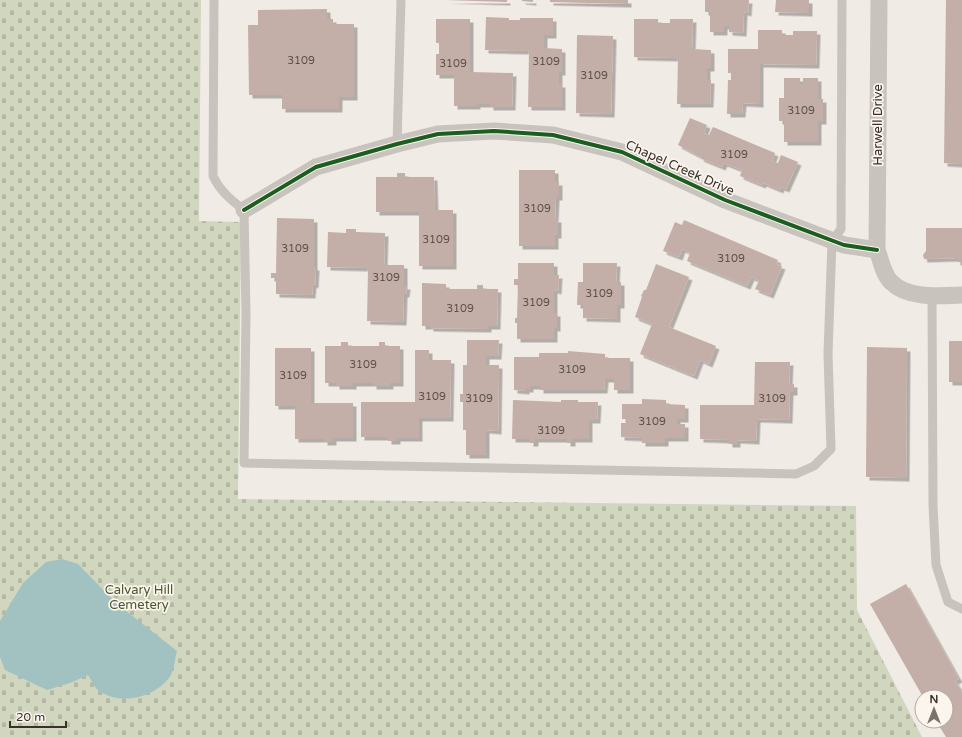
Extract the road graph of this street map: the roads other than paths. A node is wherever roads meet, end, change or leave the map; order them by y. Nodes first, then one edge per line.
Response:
1 (214, 0) edge
2 (401, 0) edge
3 (842, 0) edge
4 (879, 0) edge
5 (397, 144) junction
6 (244, 210) junction
7 (832, 241) junction
8 (877, 250) junction
9 (962, 295) edge
10 (932, 296) junction
11 (962, 609) edge

1 - 6 lane
2 - 5 lane
3 - 7 lane
4 - 8 street, Harwell Drive
5 - 6 street, Chapel Creek Drive
5 - 7 street, Chapel Creek Drive
6 - 7 lane
7 - 8 street, Chapel Creek Drive
8 - 10 street
9 - 10 street
10 - 11 lane

